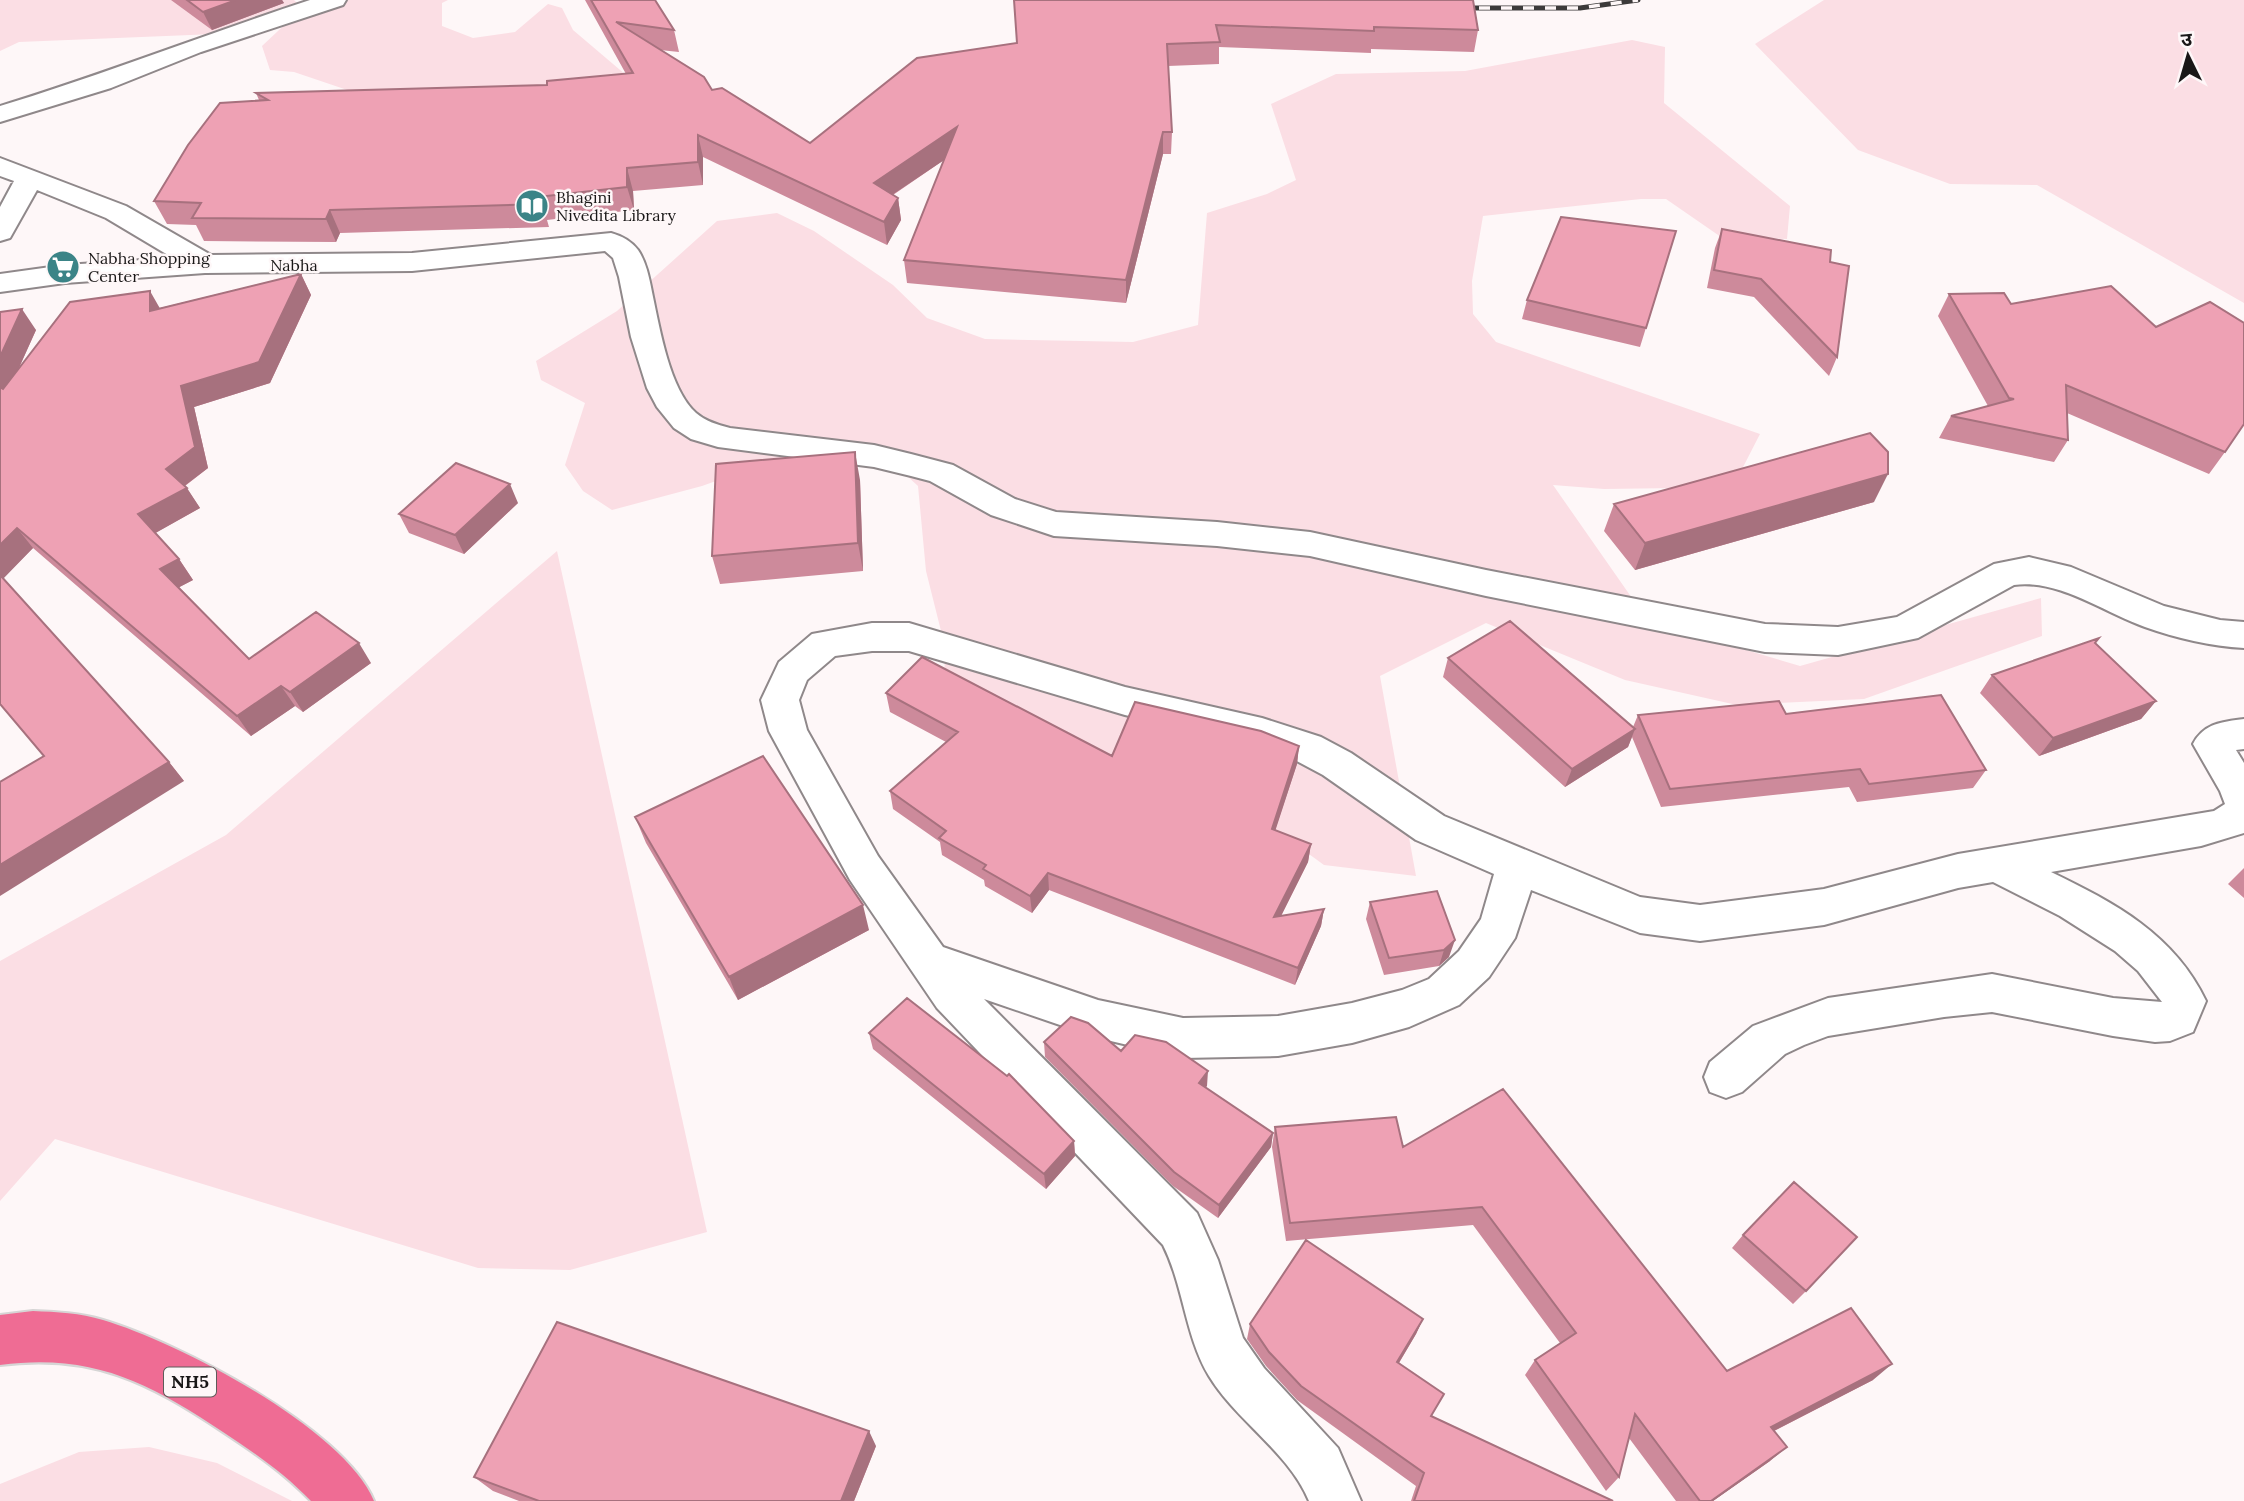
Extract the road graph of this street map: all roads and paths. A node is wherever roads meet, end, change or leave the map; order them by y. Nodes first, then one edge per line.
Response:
1 (334, 0) edge
2 (0, 114) edge
3 (0, 166) edge
4 (30, 178) junction
5 (0, 232) edge
6 (205, 264) junction
7 (0, 283) edge
8 (2244, 635) edge
9 (2244, 734) edge
10 (2244, 805) edge
11 (1996, 864) junction
12 (1517, 865) junction
13 (928, 960) junction
14 (1726, 1077) dead end
15 (0, 1340) edge
16 (348, 1501) edge
17 (1335, 1501) edge

1 - 2 street
3 - 4 street, Nabha
4 - 5 street
4 - 6 street, Nabha
6 - 7 street
6 - 8 street, Nabha
9 - 10 street
10 - 11 street
11 - 12 street
11 - 14 street
12 - 13 street
12 - 13 street
13 - 17 street
15 - 16 highway, NH5

